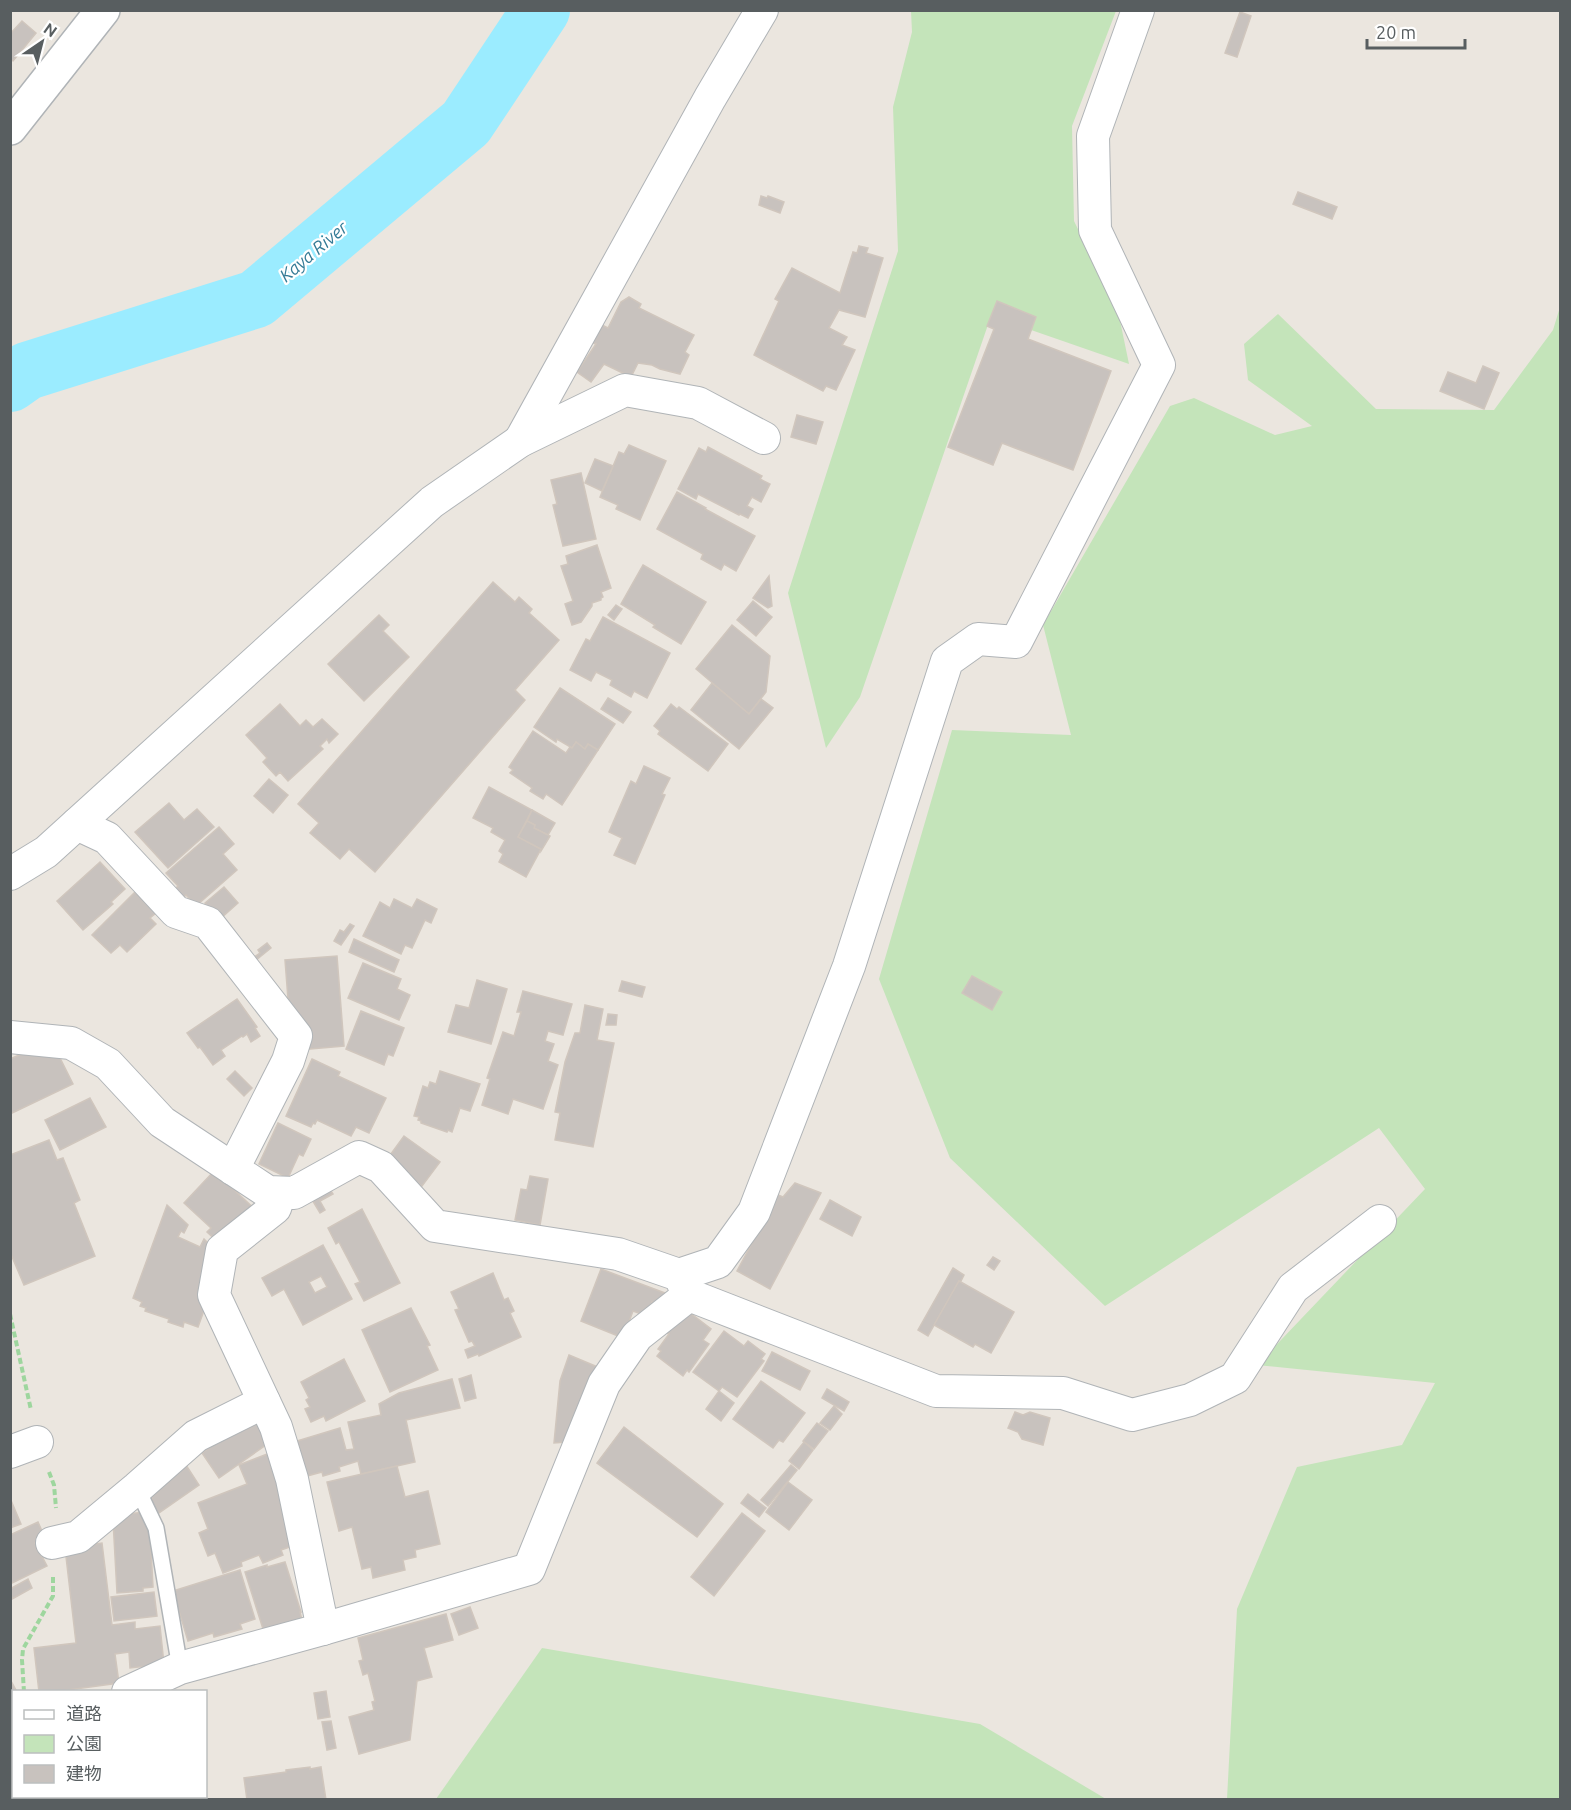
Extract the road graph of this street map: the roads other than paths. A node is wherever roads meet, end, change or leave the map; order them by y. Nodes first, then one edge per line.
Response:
1 (103, 10) edge
2 (762, 10) edge
3 (1138, 10) edge
4 (10, 128) edge
5 (764, 438) dead end
6 (520, 441) junction
7 (77, 824) junction
8 (10, 874) edge
9 (10, 1037) edge
10 (233, 1169) junction
11 (280, 1193) junction
12 (1380, 1221) dead end
13 (684, 1285) junction
14 (264, 1402) junction
15 (137, 1488) junction
16 (52, 1544) road end
17 (323, 1629) junction
18 (180, 1668) junction
19 (132, 1690) edge

1 - 4 street
2 - 6 street
3 - 13 street
5 - 6 street
6 - 7 street
7 - 8 street
7 - 10 street
9 - 10 street
10 - 11 street
11 - 13 street
11 - 14 street
12 - 13 street
13 - 17 street
14 - 15 street
14 - 17 street
15 - 16 street
15 - 18 lane
17 - 18 street
18 - 19 street

